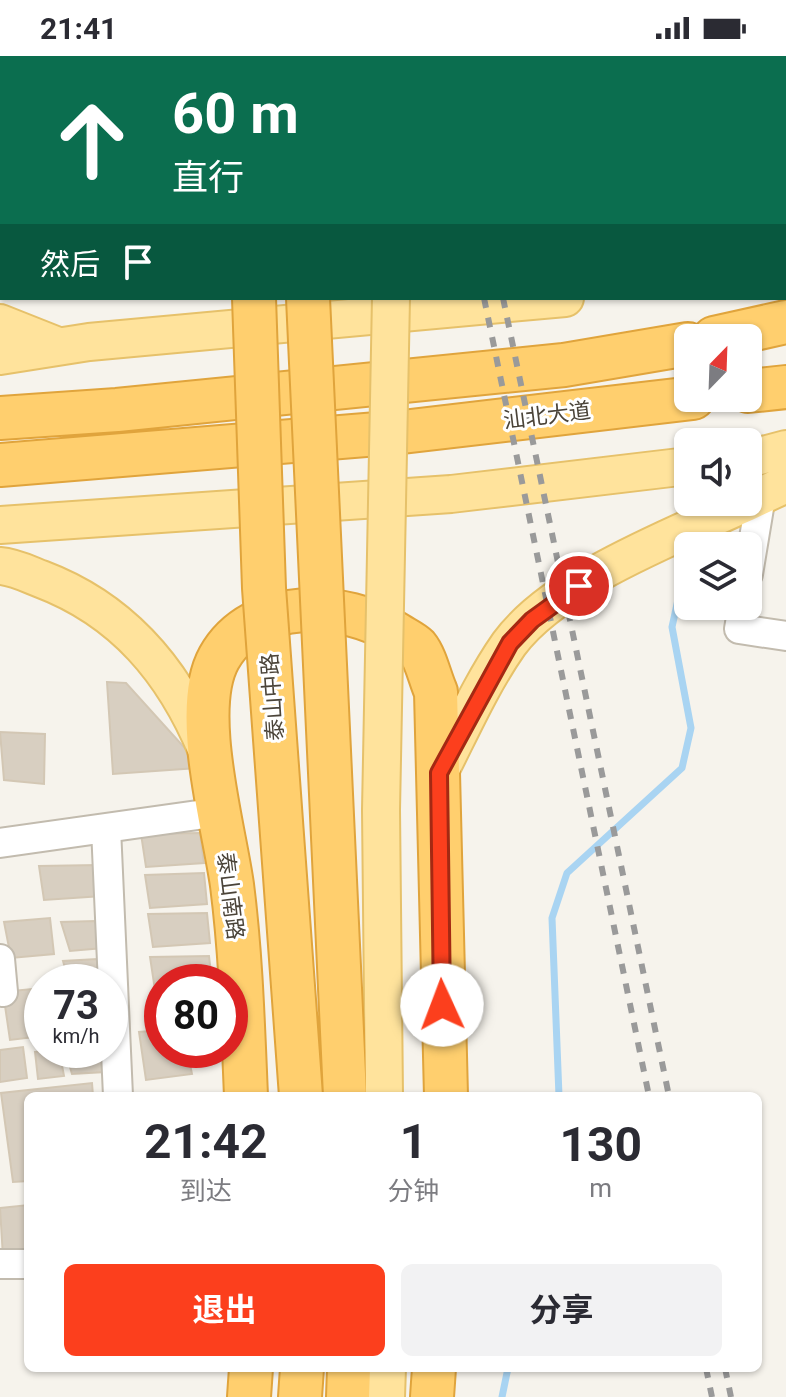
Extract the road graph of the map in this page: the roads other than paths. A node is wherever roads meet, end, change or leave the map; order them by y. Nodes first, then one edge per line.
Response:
1 (235, 300) edge
2 (254, 300) edge
3 (308, 300) edge
4 (391, 300) edge
5 (544, 300) edge
6 (786, 322) edge
7 (0, 323) edge
8 (762, 327) edge
9 (60, 346) junction
10 (674, 346) edge
11 (256, 355) junction
12 (0, 356) edge
13 (786, 387) edge
14 (762, 390) edge
15 (674, 400) edge
16 (0, 418) edge
17 (786, 449) edge
18 (762, 455) edge
19 (0, 465) edge
20 (674, 468) edge
21 (717, 516) edge
22 (0, 525) edge
23 (4, 566) edge
24 (741, 620) edge
25 (786, 636) edge
26 (210, 758) junction
27 (439, 773) junction
28 (219, 812) junction
29 (106, 828) junction
30 (0, 843) edge
31 (0, 959) edge
32 (3, 992) dead end
33 (118, 1092) edge
34 (246, 1092) edge
35 (301, 1092) edge
36 (345, 1092) edge
37 (384, 1092) edge
38 (446, 1092) edge
39 (251, 1372) edge
40 (302, 1372) edge
41 (349, 1372) edge
42 (387, 1372) edge
43 (434, 1372) edge
44 (249, 1397) edge
45 (300, 1397) edge
46 (348, 1397) edge
47 (386, 1397) edge
48 (432, 1397) edge

1 - 11 main road
2 - 11 highway, 泰山中路, bridge
3 - 36 highway, bridge
4 - 37 main road, bridge
5 - 9 main road
6 - 8 highway
7 - 9 main road
9 - 12 main road
10 - 16 highway
11 - 35 highway, 泰山中路, bridge
13 - 14 highway
15 - 19 highway, 汕北大道
17 - 18 main road
20 - 22 main road
21 - 27 main road
23 - 26 main road
24 - 25 street
26 - 27 highway, 泰山南路
26 - 28 highway, 泰山南路
27 - 38 highway
28 - 29 street
28 - 34 highway, 泰山南路
29 - 30 street
29 - 33 street
31 - 32 street
39 - 44 highway
40 - 45 highway
41 - 46 highway
42 - 47 main road
43 - 48 highway

